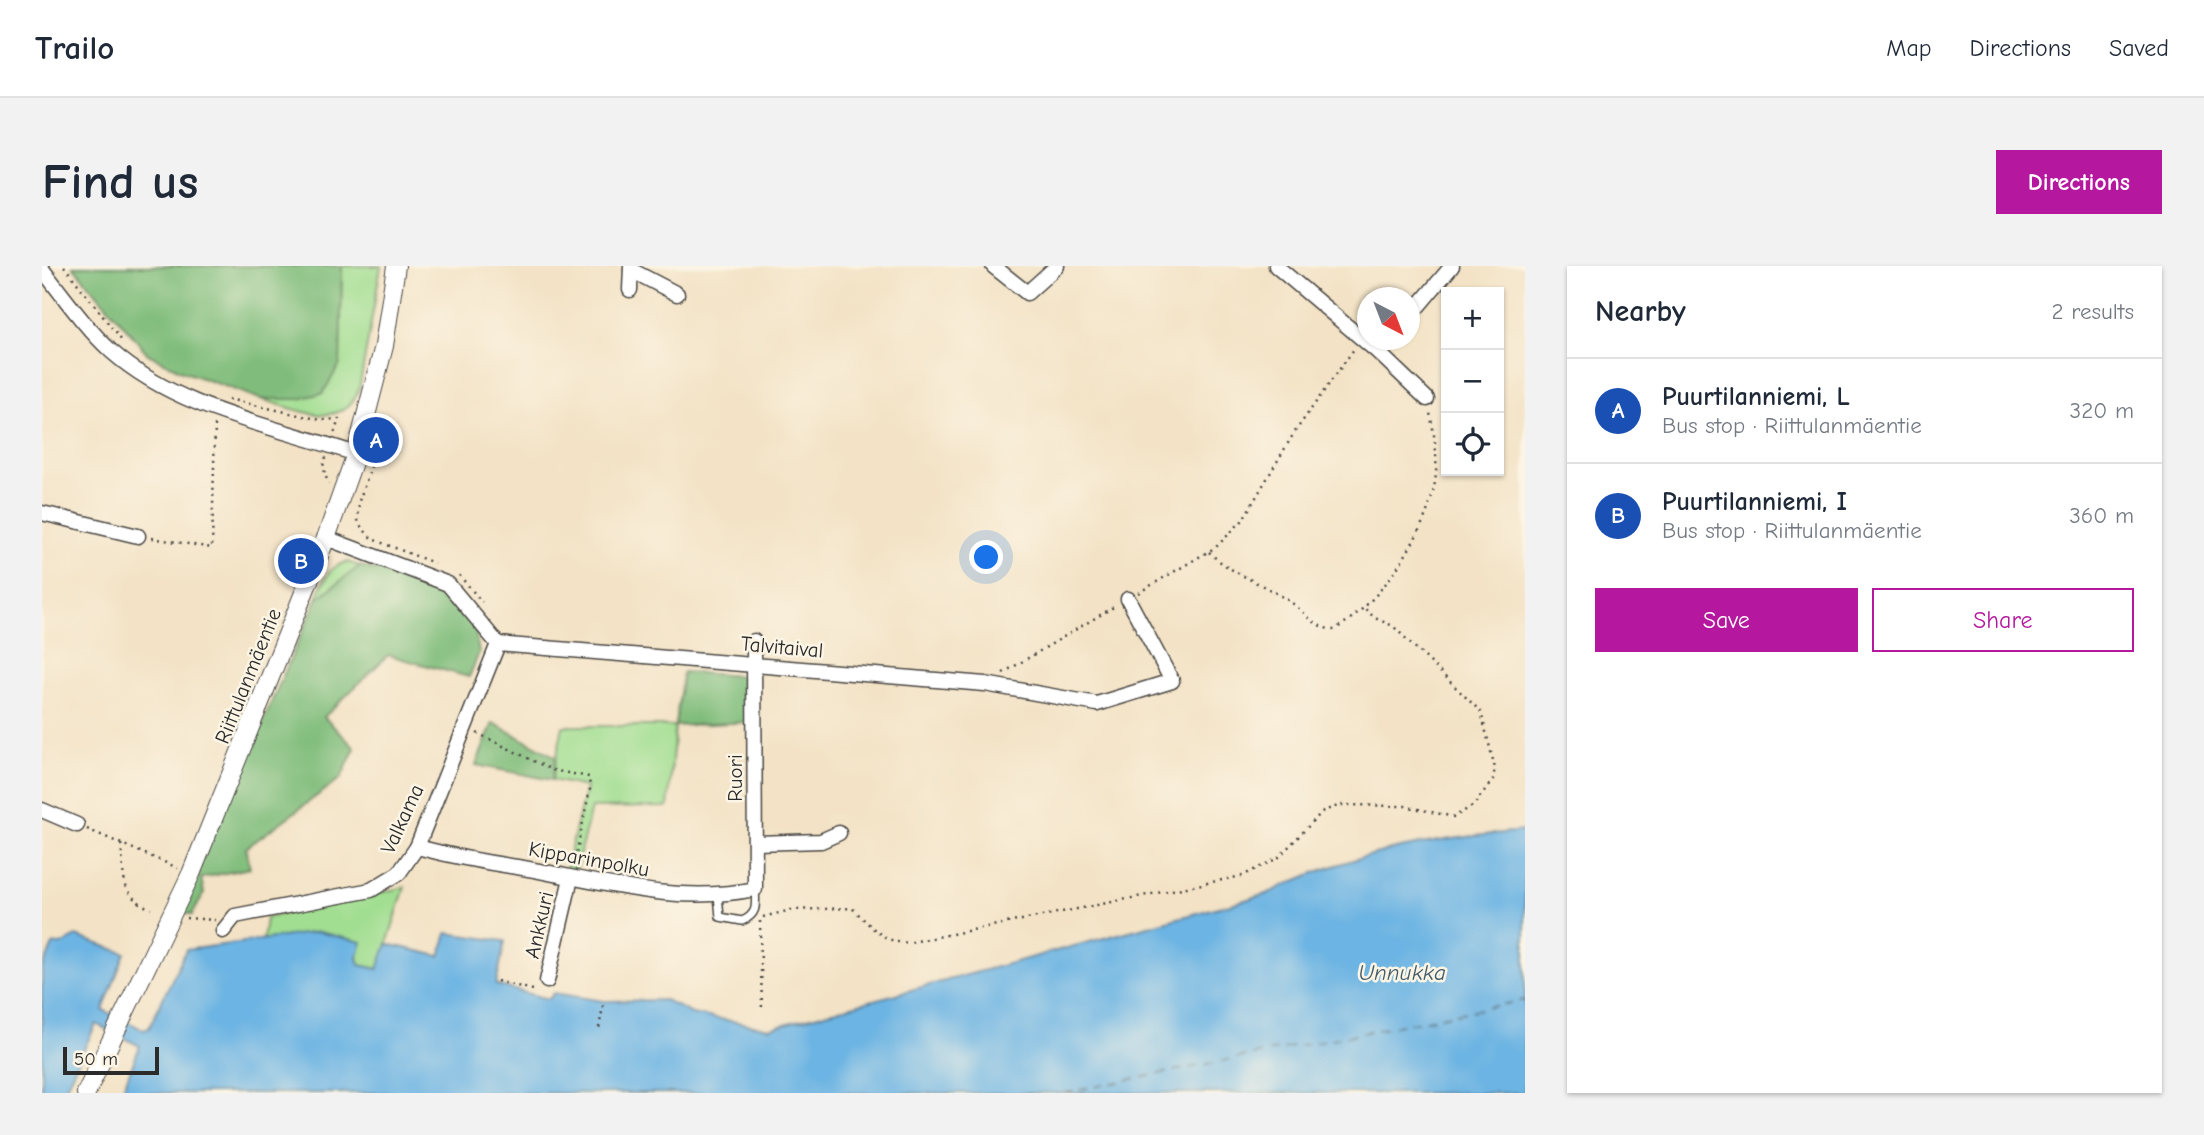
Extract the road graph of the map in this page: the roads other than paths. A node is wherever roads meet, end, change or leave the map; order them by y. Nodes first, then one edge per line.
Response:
1 (396, 266) edge
2 (993, 266) edge
3 (1057, 266) edge
4 (1276, 266) edge
5 (1452, 266) edge
6 (631, 268) edge
7 (42, 269) edge
8 (630, 290) dead end
9 (677, 294) dead end
10 (1420, 304) edge
11 (1382, 350) edge
12 (1379, 353) junction
13 (1427, 399) road end
14 (356, 454) junction
15 (42, 513) edge
16 (138, 536) road end
17 (326, 538) junction
18 (1128, 598) road end
19 (754, 641) dead end
20 (498, 644) junction
21 (754, 666) junction
22 (42, 810) edge
23 (77, 825) road end
24 (839, 833) dead end
25 (755, 843) junction
26 (417, 847) junction
27 (571, 878) junction
28 (755, 890) junction
29 (718, 895) junction
30 (223, 931) dead end
31 (547, 987) road end
32 (86, 1093) edge

1 - 14 street, Riittulanmäentie
2 - 3 street
4 - 12 street
5 - 10 street
6 - 8 street
6 - 9 street
7 - 14 street
11 - 12 street
12 - 13 street
14 - 17 street, Riittulanmäentie
15 - 16 street
17 - 20 street
17 - 32 street, Riittulanmäentie
18 - 21 street, Talvitaival
19 - 21 street, Ruori
20 - 21 street, Talvitaival
20 - 26 street, Valkama
21 - 25 street, Ruori
22 - 23 street
24 - 25 street
25 - 28 street, Ruori
26 - 27 street, Kipparinpolku
26 - 30 street, Valkama
27 - 29 street, Kipparinpolku
27 - 31 street, Ankkuri
28 - 29 street, Kipparinpolku
28 - 29 lane

